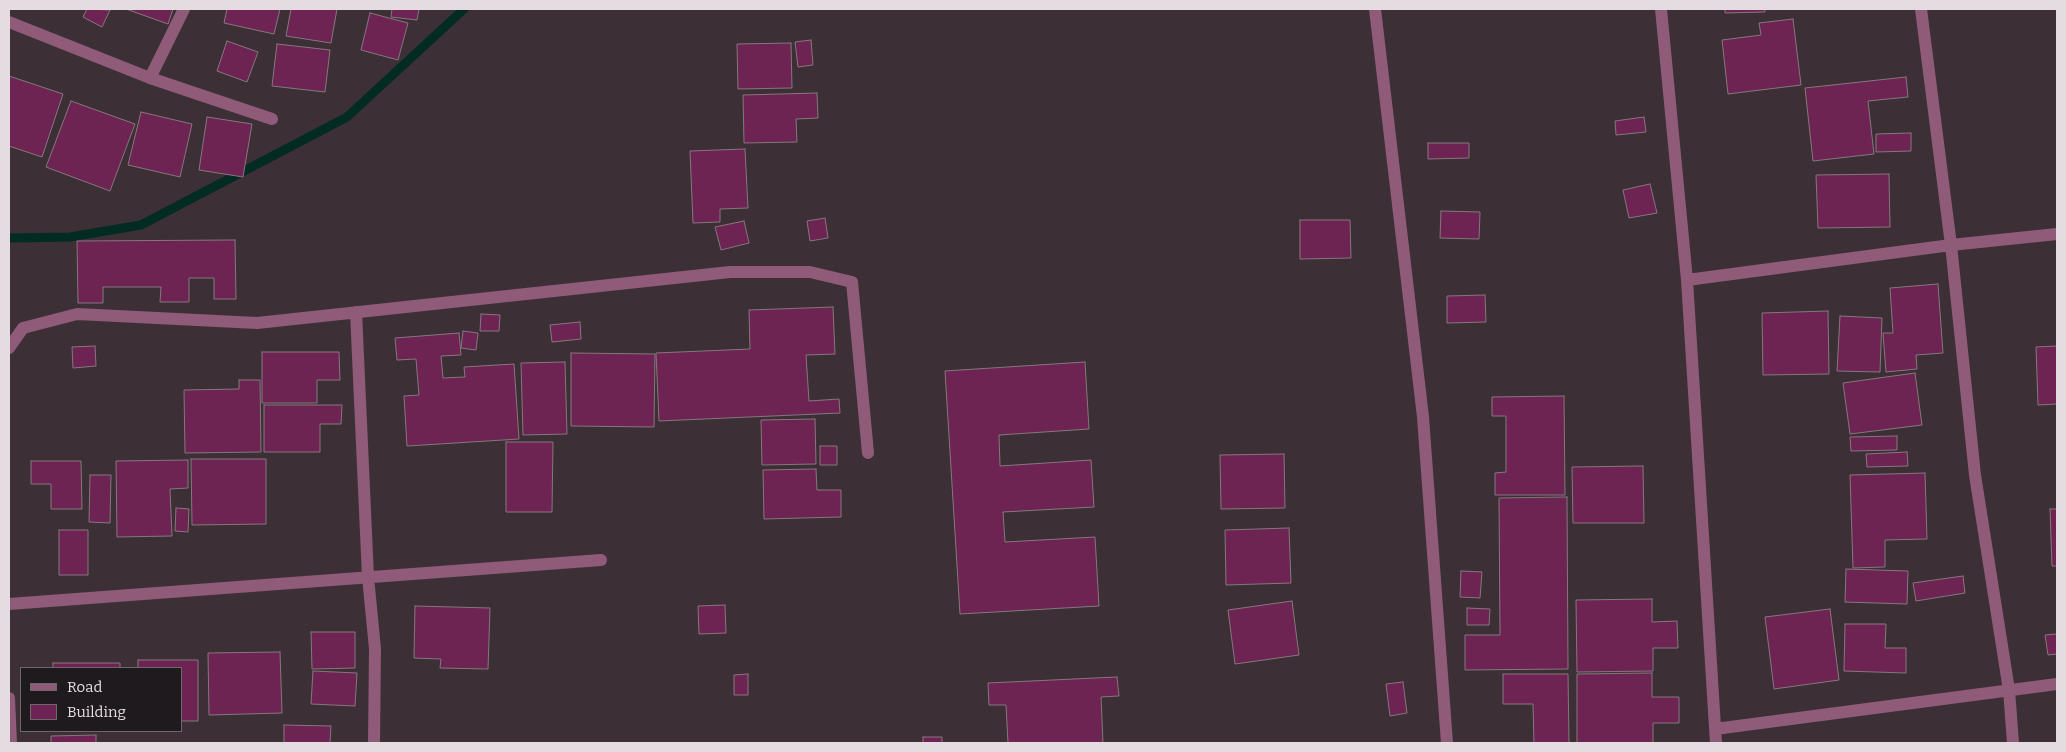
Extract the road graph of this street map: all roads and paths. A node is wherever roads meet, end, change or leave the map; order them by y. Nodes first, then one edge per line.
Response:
1 (184, 9) edge
2 (1375, 9) edge
3 (1661, 9) edge
4 (1920, 9) edge
5 (9, 22) edge
6 (150, 78) junction
7 (272, 119) dead end
8 (2057, 234) edge
9 (1951, 245) junction
10 (1687, 280) junction
11 (356, 312) junction
12 (9, 348) edge
13 (868, 453) dead end
14 (601, 560) dead end
15 (368, 577) junction
16 (9, 604) edge
17 (2057, 684) edge
18 (2009, 690) junction
19 (9, 698) edge
20 (1715, 729) junction
21 (10, 743) edge
22 (374, 743) edge
23 (1447, 743) edge
24 (1716, 743) edge
25 (2012, 743) edge

1 - 6 street
2 - 23 street
3 - 10 street
4 - 9 street
5 - 6 street
6 - 7 street
8 - 9 street
9 - 10 street
9 - 18 street
10 - 20 street
11 - 12 street
11 - 13 street
11 - 15 street
14 - 15 street
15 - 16 street
15 - 22 street
17 - 18 street
18 - 20 street
18 - 25 street
19 - 21 street
20 - 24 street

